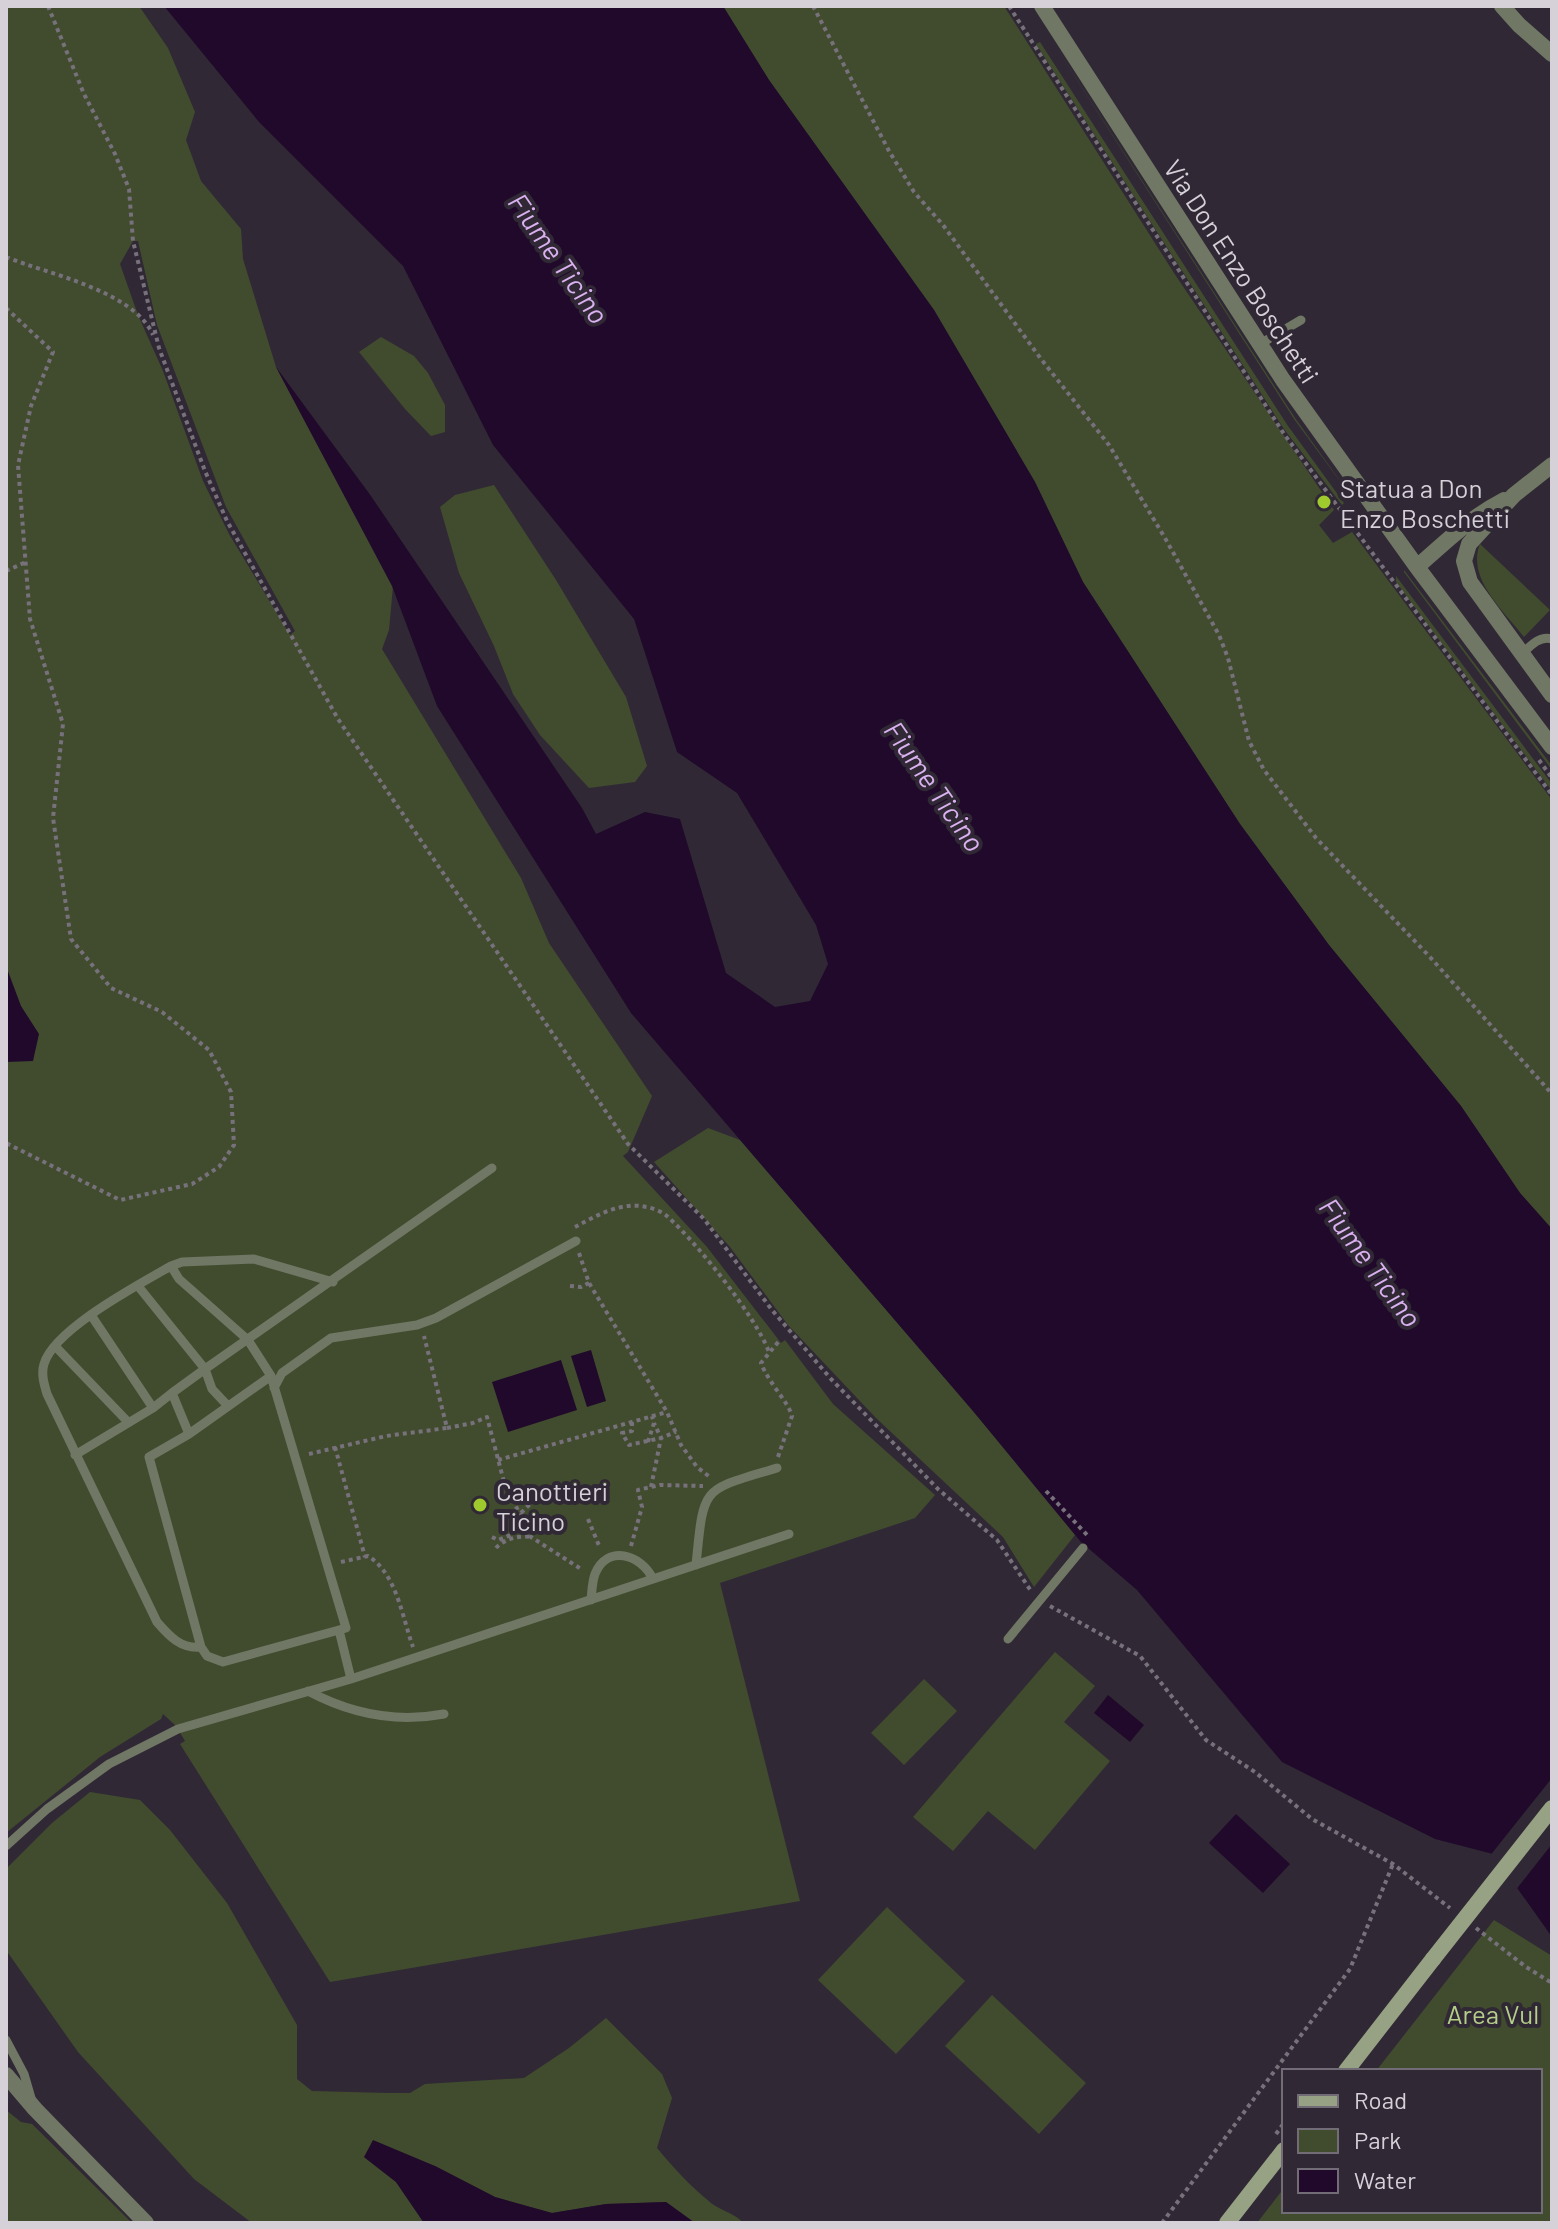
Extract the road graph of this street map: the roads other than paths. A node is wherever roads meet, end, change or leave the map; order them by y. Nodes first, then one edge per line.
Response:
1 (1042, 6) edge
2 (1502, 6) edge
3 (1552, 54) edge
4 (1301, 320) dead end
5 (1260, 344) junction
6 (1552, 465) edge
7 (1514, 495) junction
8 (1413, 562) junction
9 (1552, 639) edge
10 (1522, 654) junction
11 (1552, 695) edge
12 (1552, 747) edge
13 (492, 1168) dead end
14 (576, 1241) road end
15 (171, 1266) junction
16 (333, 1282) junction
17 (138, 1286) junction
18 (91, 1315) junction
19 (248, 1340) junction
20 (55, 1346) junction
21 (205, 1369) junction
22 (271, 1376) junction
23 (274, 1388) junction
24 (172, 1393) junction
25 (228, 1406) junction
26 (153, 1408) junction
27 (128, 1422) junction
28 (189, 1434) junction
29 (75, 1455) junction
30 (777, 1468) road end
31 (789, 1534) dead end
32 (1083, 1548) dead end
33 (696, 1565) junction
34 (653, 1579) junction
35 (591, 1600) junction
36 (342, 1629) junction
37 (1008, 1639) dead end
38 (201, 1647) junction
39 (351, 1679) junction
40 (308, 1691) junction
41 (444, 1714) dead end
42 (1552, 1808) edge
43 (6, 1846) edge
44 (6, 2040) edge
45 (1348, 2069) edge
46 (6, 2075) edge
47 (35, 2109) junction
48 (1282, 2153) edge
49 (146, 2223) edge
50 (1227, 2223) edge

1 - 5 street, Via Don Enzo Boschetti
2 - 3 street
4 - 5 lane
5 - 8 street, Via Don Enzo Boschetti
6 - 7 street
7 - 8 street
7 - 10 street
8 - 12 street, Via Don Enzo Boschetti
9 - 10 lane
10 - 11 street
13 - 16 lane
14 - 23 lane
15 - 16 lane
15 - 17 lane
15 - 19 lane
16 - 19 lane
17 - 18 lane
17 - 21 lane
18 - 20 lane
18 - 26 lane
19 - 21 lane
19 - 22 lane
20 - 27 lane
20 - 29 lane
21 - 24 lane
21 - 25 lane
22 - 23 lane
22 - 25 lane
23 - 36 lane
24 - 26 lane
24 - 28 lane
25 - 28 lane
26 - 27 lane
27 - 29 lane
28 - 38 lane
29 - 38 lane
30 - 33 lane
31 - 33 lane
32 - 37 lane
33 - 34 lane
34 - 35 lane
34 - 35 lane
35 - 39 lane
36 - 38 lane
36 - 39 lane
39 - 40 lane
40 - 41 lane
40 - 43 lane
42 - 45 main road, bridge
44 - 47 lane
46 - 47 street
47 - 49 street
48 - 50 main road

